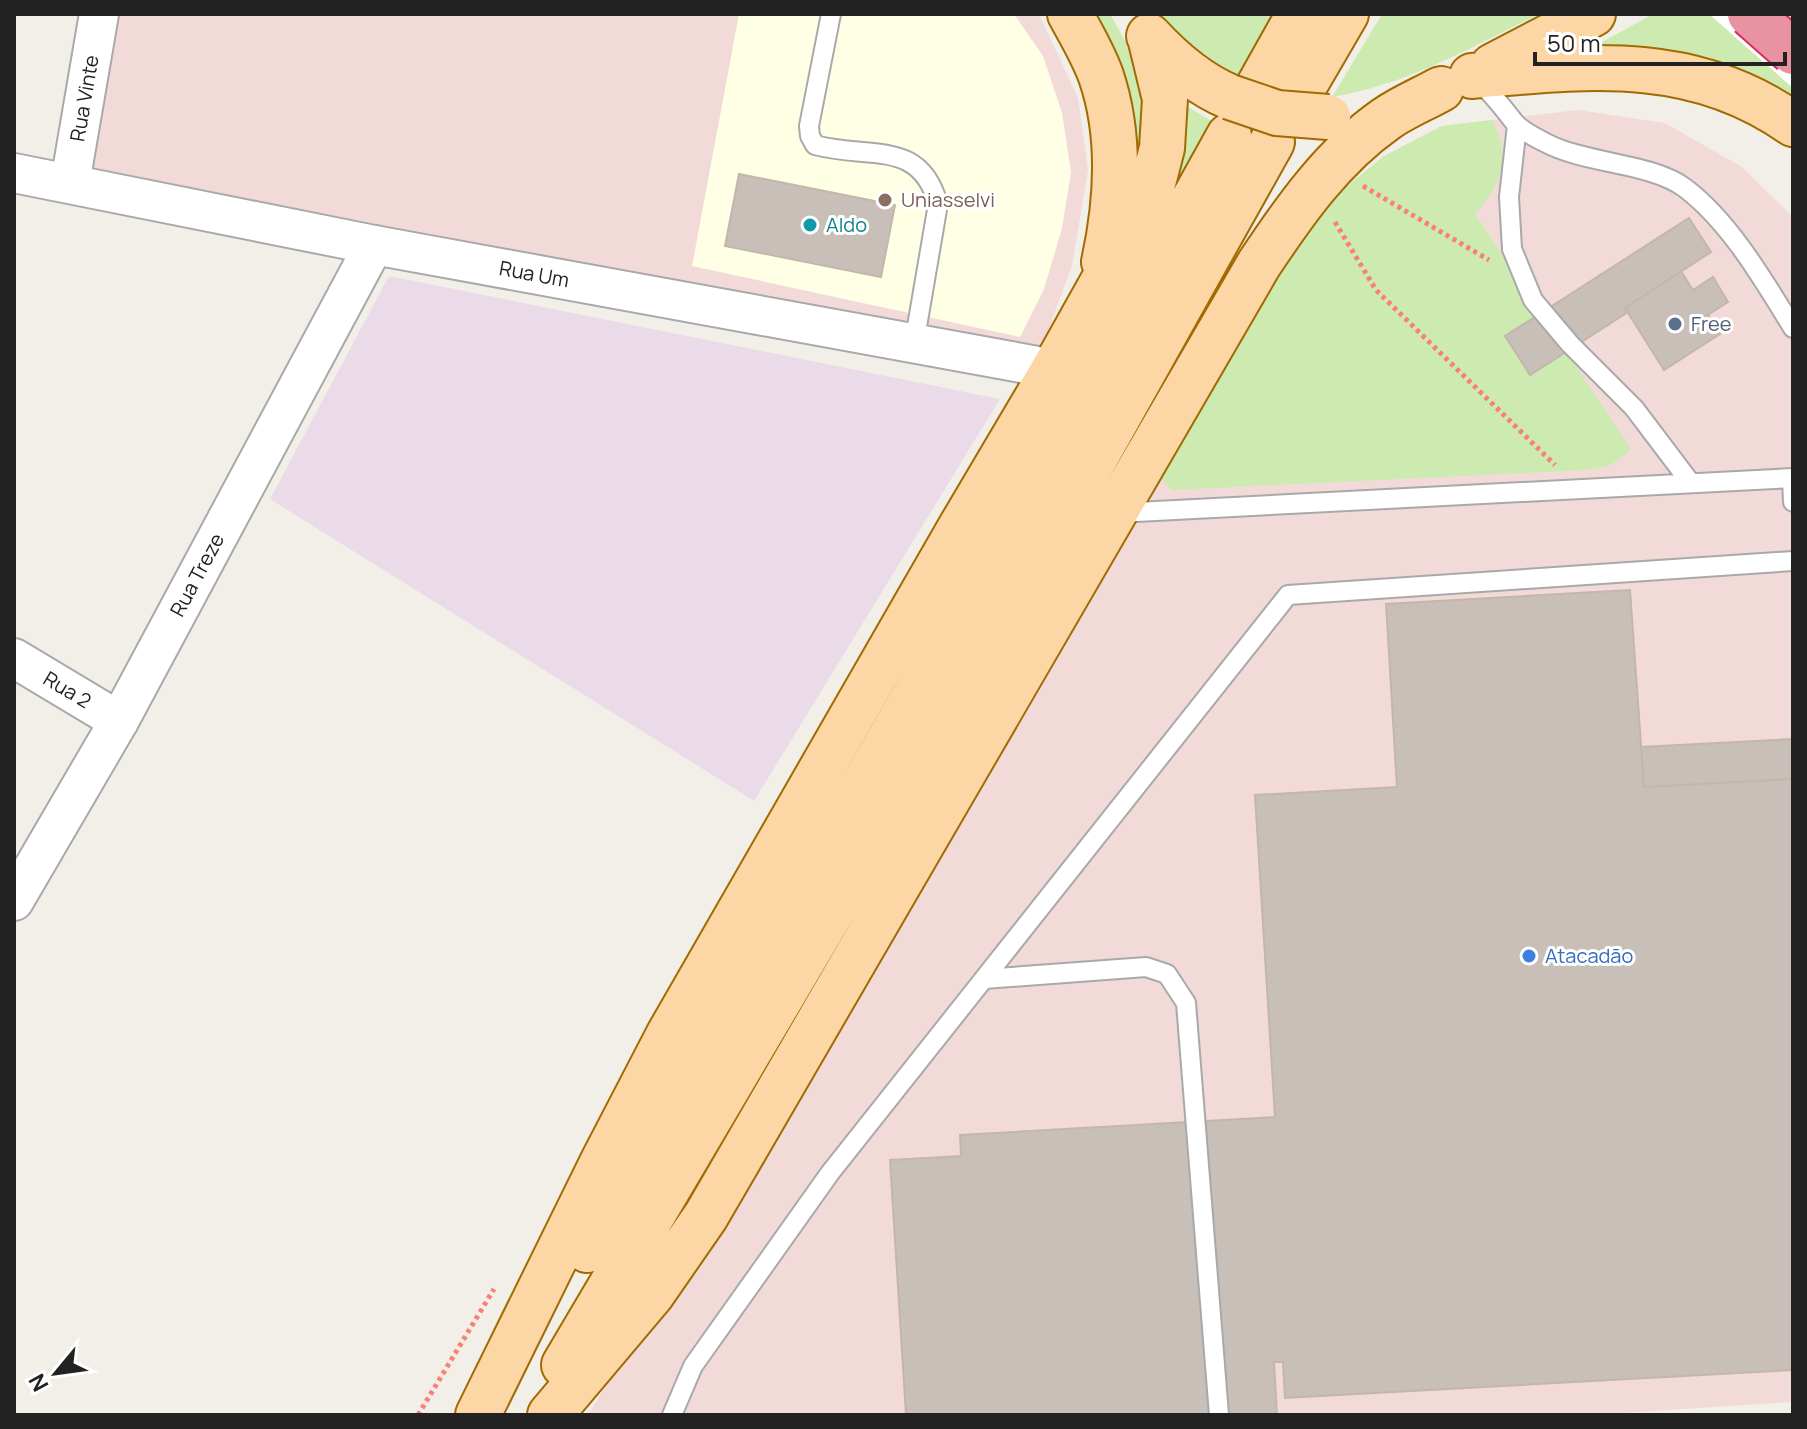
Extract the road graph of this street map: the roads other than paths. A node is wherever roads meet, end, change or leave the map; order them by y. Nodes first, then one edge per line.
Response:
1 (99, 14) edge
2 (831, 14) edge
3 (1070, 14) edge
4 (1299, 14) edge
5 (1346, 14) edge
6 (1593, 14) edge
7 (1750, 14) edge
8 (1142, 26) edge
9 (1793, 52) edge
10 (1456, 83) junction
11 (1314, 105) junction
12 (1239, 107) junction
13 (1793, 124) edge
14 (1517, 125) junction
15 (1272, 142) dead end
16 (14, 173) edge
17 (70, 183) junction
18 (374, 245) junction
19 (1093, 302) junction
20 (1793, 328) edge
21 (914, 344) junction
22 (1054, 369) junction
23 (1792, 478) edge
24 (1690, 482) junction
25 (1793, 502) edge
26 (1114, 513) junction
27 (1793, 561) edge
28 (14, 658) edge
29 (119, 721) junction
30 (14, 901) edge
31 (984, 979) junction
32 (478, 1415) edge
33 (486, 1415) edge
34 (534, 1415) edge
35 (550, 1415) edge
36 (672, 1415) edge
37 (1219, 1415) edge

1 - 17 street, Rua Vinte
2 - 21 lane
3 - 19 main road
4 - 12 main road
5 - 11 main road
6 - 10 main road
7 - 9 highway, bridge
8 - 12 main road
8 - 19 main road
10 - 11 main road
10 - 13 main road
10 - 14 lane
10 - 26 main road
11 - 12 main road, bridge
12 - 33 main road
14 - 20 lane
14 - 24 lane
15 - 34 main road
16 - 17 street, Rua Um
17 - 18 street, Rua Um
18 - 21 street, Rua Um
18 - 29 street, Rua Treze
19 - 22 main road
21 - 22 street, Rua Um
22 - 32 main road
23 - 24 lane
23 - 25 lane
24 - 26 lane
26 - 35 main road
27 - 31 lane
28 - 29 street, Rua 2
29 - 30 street, Rua Treze
31 - 36 lane
31 - 37 lane

